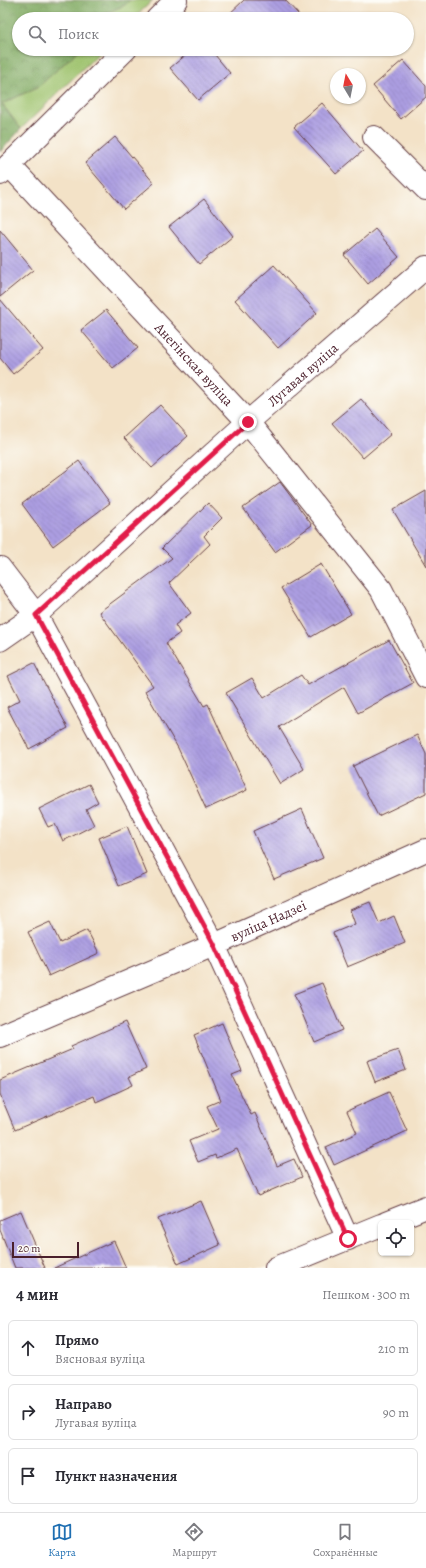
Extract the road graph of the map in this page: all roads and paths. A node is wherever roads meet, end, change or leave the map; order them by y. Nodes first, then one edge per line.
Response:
1 (176, 0) edge
2 (163, 12) edge
3 (119, 56) edge
4 (374, 137) dead end
5 (4, 170) edge
6 (426, 189) edge
7 (426, 267) edge
8 (248, 422) junction
9 (0, 568) edge
10 (36, 615) junction
11 (0, 640) edge
12 (426, 677) edge
13 (426, 850) edge
14 (214, 944) junction
15 (0, 1036) edge
16 (426, 1207) edge
17 (394, 1220) edge
18 (378, 1226) edge
19 (348, 1239) junction
20 (276, 1268) edge

1 - 2 street
3 - 5 street
4 - 6 street
5 - 8 street, Анегінская вуліца
7 - 8 street, Лугавая вуліца
8 - 10 street, Лугавая вуліца
8 - 12 street, Анегінская вуліца
9 - 10 street
10 - 11 street, Лугавая вуліца
10 - 14 street
13 - 14 street, вуліца Надзеі
14 - 15 street, вуліца Надзеі
14 - 19 street
16 - 17 street
18 - 19 street
19 - 20 street

